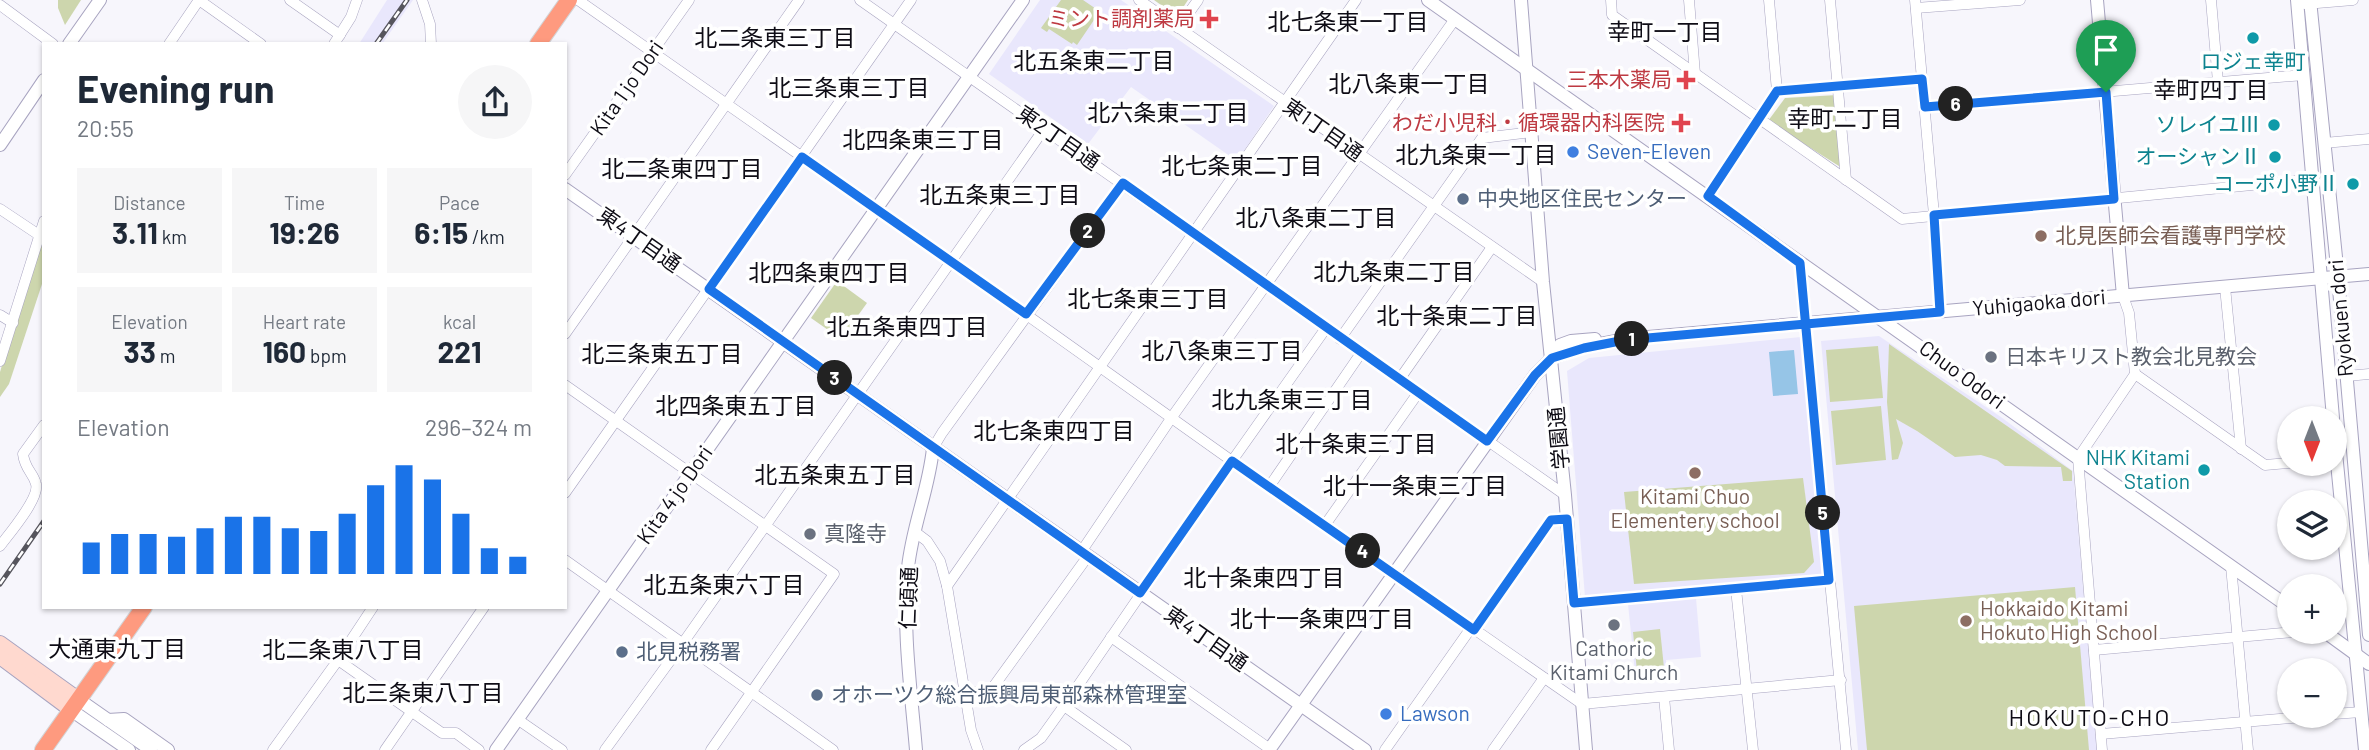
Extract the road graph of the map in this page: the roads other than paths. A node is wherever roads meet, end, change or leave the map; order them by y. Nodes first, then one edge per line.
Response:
1 (100, 0) edge
2 (199, 0) edge
3 (290, 0) edge
4 (357, 0) edge
5 (422, 0) edge
6 (569, 0) edge
7 (578, 0) edge
8 (689, 0) edge
9 (799, 0) edge
10 (860, 0) edge
11 (911, 0) edge
12 (1023, 0) edge
13 (1139, 0) edge
14 (1198, 0) edge
15 (1356, 0) edge
16 (1427, 0) edge
17 (1521, 0) edge
18 (1611, 0) edge
19 (1689, 0) edge
20 (1769, 0) edge
21 (1830, 0) edge
22 (2013, 0) edge
23 (2020, 0) edge
24 (2097, 0) edge
25 (2211, 0) edge
26 (2353, 0) edge
27 (2304, 2) edge
28 (1915, 4) edge
29 (0, 5) edge
30 (1455, 19) junction
31 (894, 24) junction
32 (1178, 28) junction
33 (337, 39) edge
34 (50, 42) edge
35 (70, 42) edge
36 (170, 42) edge
37 (258, 42) edge
38 (431, 42) edge
39 (539, 42) edge
40 (653, 51) junction
41 (1527, 70) junction
42 (1695, 74) junction
43 (2304, 75) junction
44 (969, 77) junction
45 (1922, 79) junction
46 (2218, 82) junction
47 (42, 83) edge
48 (1839, 87) junction
49 (1777, 91) junction
50 (2106, 92) junction
51 (1284, 102) junction
52 (727, 103) junction
53 (1925, 107) junction
54 (1759, 121) junction
55 (1044, 129) junction
56 (1533, 132) junction
57 (2369, 139) edge
58 (2324, 143) junction
59 (0, 145) edge
60 (1358, 155) junction
61 (802, 157) junction
62 (567, 172) edge
63 (2314, 179) junction
64 (1846, 180) junction
65 (1123, 183) junction
66 (567, 190) edge
67 (1708, 196) junction
68 (2114, 199) junction
69 (1435, 208) junction
70 (0, 209) edge
71 (875, 209) junction
72 (1934, 215) junction
73 (42, 227) edge
74 (1193, 234) junction
75 (39, 235) junction
76 (634, 236) junction
77 (1492, 247) junction
78 (951, 261) junction
79 (1800, 263) junction
80 (2369, 274) edge
81 (2338, 277) junction
82 (2323, 279) junction
83 (1543, 282) junction
84 (1266, 286) junction
85 (2225, 287) junction
86 (709, 289) junction
87 (2123, 296) junction
88 (1940, 312) junction
89 (1026, 314) junction
90 (0, 315) edge
91 (1880, 317) junction
92 (13, 323) junction
93 (1805, 323) junction
94 (1326, 328) junction
95 (567, 331) edge
96 (1340, 338) junction
97 (783, 341) junction
98 (1361, 353) junction
99 (1552, 358) junction
100 (0, 361) edge
101 (1100, 366) junction
102 (2135, 374) junction
103 (2369, 374) edge
104 (2347, 376) junction
105 (1399, 380) junction
106 (567, 386) edge
107 (1418, 393) junction
108 (858, 394) junction
109 (2332, 406) edge
110 (1172, 418) junction
111 (615, 421) junction
112 (42, 428) edge
113 (1487, 441) junction
114 (933, 448) junction
115 (2241, 449) junction
116 (2078, 458) junction
117 (2347, 460) edge
118 (2354, 460) junction
119 (1232, 461) junction
120 (2277, 464) edge
121 (690, 474) junction
122 (2338, 476) edge
123 (1269, 487) junction
124 (567, 490) edge
125 (1565, 495) junction
126 (1007, 499) junction
127 (2363, 515) edge
128 (1567, 519) junction
129 (1325, 525) junction
130 (765, 526) junction
131 (915, 532) junction
132 (0, 546) edge
133 (1085, 554) junction
134 (567, 561) edge
135 (2231, 566) junction
136 (1395, 573) junction
137 (1829, 580) junction
138 (947, 586) junction
139 (1737, 589) junction
140 (609, 591) junction
141 (1140, 593) junction
142 (2277, 599) edge
143 (1574, 603) junction
144 (143, 609) edge
145 (372, 609) edge
146 (483, 609) edge
147 (1472, 629) junction
148 (2277, 634) edge
149 (2369, 635) edge
150 (1111, 637) junction
151 (2238, 638) junction
152 (0, 643) edge
153 (683, 643) junction
154 (2342, 644) edge
155 (2094, 650) junction
156 (2356, 654) junction
157 (0, 657) edge
158 (338, 660) junction
159 (2369, 664) edge
160 (1544, 678) junction
161 (1840, 681) junction
162 (1747, 689) junction
163 (965, 691) junction
164 (752, 692) junction
165 (1664, 697) junction
166 (1582, 704) junction
167 (75, 705) junction
168 (1301, 705) junction
169 (1064, 706) junction
170 (411, 711) junction
171 (2361, 712) junction
172 (2347, 713) edge
173 (517, 719) junction
174 (2277, 719) edge
175 (108, 720) junction
176 (2246, 721) junction
177 (2101, 734) junction
178 (820, 746) edge
179 (1270, 749) edge
180 (43, 750) edge
181 (129, 750) edge
182 (151, 750) edge
183 (168, 750) edge
184 (273, 750) edge
185 (385, 750) edge
186 (479, 750) edge
187 (496, 750) edge
188 (562, 750) edge
189 (605, 750) edge
190 (711, 750) edge
191 (833, 750) edge
192 (916, 750) edge
193 (978, 750) edge
194 (1024, 750) edge
195 (1126, 750) edge
196 (1365, 750) edge
197 (1385, 750) edge
198 (1493, 750) edge
199 (1586, 750) edge
200 (1669, 750) edge
201 (1753, 750) edge
202 (1846, 750) edge
203 (2102, 750) edge
204 (2248, 750) edge
205 (2365, 750) edge

1 - 35 street
2 - 36 street
2 - 37 street
3 - 33 street
4 - 33 street
5 - 38 street
6 - 39 highway
7 - 40 street
8 - 40 street, Kita 1 jo Dori
9 - 52 street
10 - 31 street, 東2丁目通
11 - 31 street
12 - 44 street, Kita 4 jo Dori
13 - 32 street, 東1丁目通
14 - 32 street
15 - 51 street
16 - 30 street, Chuo Odori
17 - 41 street, 学園通
18 - 42 street
19 - 42 street
20 - 49 street
21 - 48 street
22 - 23 street
22 - 28 street
24 - 50 street
25 - 46 street
26 - 27 street
27 - 43 street, Ryokuen dori
27 - 58 street, Ryokuen dori
28 - 45 street
29 - 34 street
30 - 41 street, Chuo Odori
30 - 60 street
31 - 44 street, 東2丁目通
31 - 61 street
32 - 51 street, 東1丁目通
40 - 52 street
40 - 62 street, Kita 1 jo Dori
41 - 56 street, 学園通
41 - 67 street, Chuo Odori
42 - 54 street
43 - 46 street
43 - 63 street, Ryokuen dori
44 - 55 street, 東2丁目通
44 - 71 street, Kita 4 jo Dori
45 - 48 street
45 - 53 street
46 - 50 street
47 - 59 street
48 - 49 street
48 - 64 street
49 - 54 street
50 - 53 street
50 - 68 street
51 - 60 street, 東1丁目通
51 - 74 street
52 - 61 street
52 - 76 street
53 - 72 street
54 - 64 street
54 - 67 street
55 - 65 street, 東2丁目通
55 - 78 street
56 - 69 street
56 - 83 street, 学園通
57 - 58 street
58 - 81 street, Ryokuen dori
60 - 69 street, 東1丁目通
60 - 84 street
61 - 71 street
61 - 86 street
63 - 68 street
63 - 82 street, Ryokuen dori
64 - 72 street
65 - 74 street, 東2丁目通
65 - 89 street
66 - 76 street, 東4丁目通
67 - 79 street, Chuo Odori
68 - 72 street
68 - 87 street
69 - 77 street, 東1丁目通
69 - 96 street
70 - 75 street
71 - 78 street
71 - 97 street, Kita 4 jo Dori
72 - 88 street
73 - 75 street
74 - 84 street, 東2丁目通
74 - 101 street
75 - 92 street
76 - 86 street, 東4丁目通
76 - 95 street
77 - 83 street, 東1丁目通
77 - 105 street
78 - 89 street
78 - 108 street
79 - 91 street, Chuo Odori
79 - 93 street
80 - 81 street, Yuhigaoka dori
81 - 82 street, Yuhigaoka dori
81 - 104 street, Ryokuen dori
82 - 85 street, Yuhigaoka dori
82 - 109 street, Ryokuen dori
83 - 99 street, 学園通
84 - 94 street, 東2丁目通
84 - 110 street
85 - 87 street, Yuhigaoka dori
85 - 115 street
86 - 97 street, 東4丁目通
86 - 111 street
87 - 88 street, Yuhigaoka dori
87 - 102 street
88 - 91 street, Yuhigaoka dori
89 - 101 street
89 - 114 street
90 - 92 street
91 - 93 street, Yuhigaoka dori
91 - 116 street, Chuo Odori
92 - 100 street
93 - 99 street, Yuhigaoka dori
93 - 137 street
94 - 96 street, 東2丁目通
94 - 119 street
96 - 98 street, 東2丁目通
97 - 108 street, 東4丁目通
97 - 121 street, Kita 4 jo Dori
98 - 105 street, 東2丁目通
98 - 123 street
99 - 113 street
99 - 125 street, 学園通
101 - 110 street
101 - 126 street
102 - 115 street
102 - 116 street
103 - 104 street
104 - 118 street, Ryokuen dori
105 - 107 street, 東2丁目通
106 - 111 street
107 - 113 street, 東2丁目通
107 - 129 street
108 - 114 street, 東4丁目通
108 - 130 street
110 - 119 street
110 - 133 street
111 - 121 street
111 - 124 street
112 - 132 street
113 - 125 street, 東2丁目通
113 - 136 street
114 - 126 street, 東4丁目通
114 - 131 street, 仁頃通
115 - 120 street
116 - 135 street, Chuo Odori
116 - 155 street
117 - 118 street
118 - 127 street, Ryokuen dori
119 - 123 street
119 - 141 street
121 - 130 street
121 - 140 street, Kita 4 jo Dori
122 - 156 street
123 - 129 street
125 - 128 street, 学園通
126 - 133 street, 東4丁目通
126 - 138 street
127 - 149 street, Ryokuen dori
128 - 143 street, 学園通
128 - 147 street
129 - 136 street
130 - 153 street
130 - 164 street
131 - 138 street
131 - 192 street, 仁頃通
133 - 141 street, 東4丁目通
133 - 163 street
134 - 140 street
135 - 142 street, Chuo Odori
135 - 151 street
136 - 147 street
136 - 168 street
137 - 139 street
137 - 161 street
138 - 163 street
139 - 143 street
139 - 162 street
140 - 153 street
140 - 173 street, Kita 4 jo Dori
141 - 150 street
141 - 168 street, 東4丁目通
143 - 166 street, 学園通
144 - 167 highway
145 - 158 street
146 - 170 street
147 - 160 street
147 - 197 street
148 - 151 street
150 - 169 street
150 - 179 street
151 - 155 street
151 - 176 street
152 - 167 main road
153 - 164 street
153 - 189 street
154 - 156 street
155 - 177 street
156 - 159 street
156 - 171 street
157 - 167 main road
158 - 170 street
158 - 184 street
160 - 166 street
160 - 198 street
161 - 162 street
161 - 202 street
162 - 165 street
162 - 201 street
163 - 193 street
164 - 178 street
164 - 190 street
165 - 166 street
165 - 200 street
166 - 199 street, 学園通
167 - 175 street
167 - 180 highway
167 - 181 street
168 - 179 street
168 - 196 street, 東4丁目通
169 - 194 street
169 - 195 street
170 - 185 street
170 - 186 street
171 - 172 street
171 - 205 street
173 - 187 street, Kita 4 jo Dori
173 - 188 street
174 - 176 street
175 - 182 street
175 - 183 street
176 - 177 street
176 - 204 street
177 - 203 street
178 - 191 street

